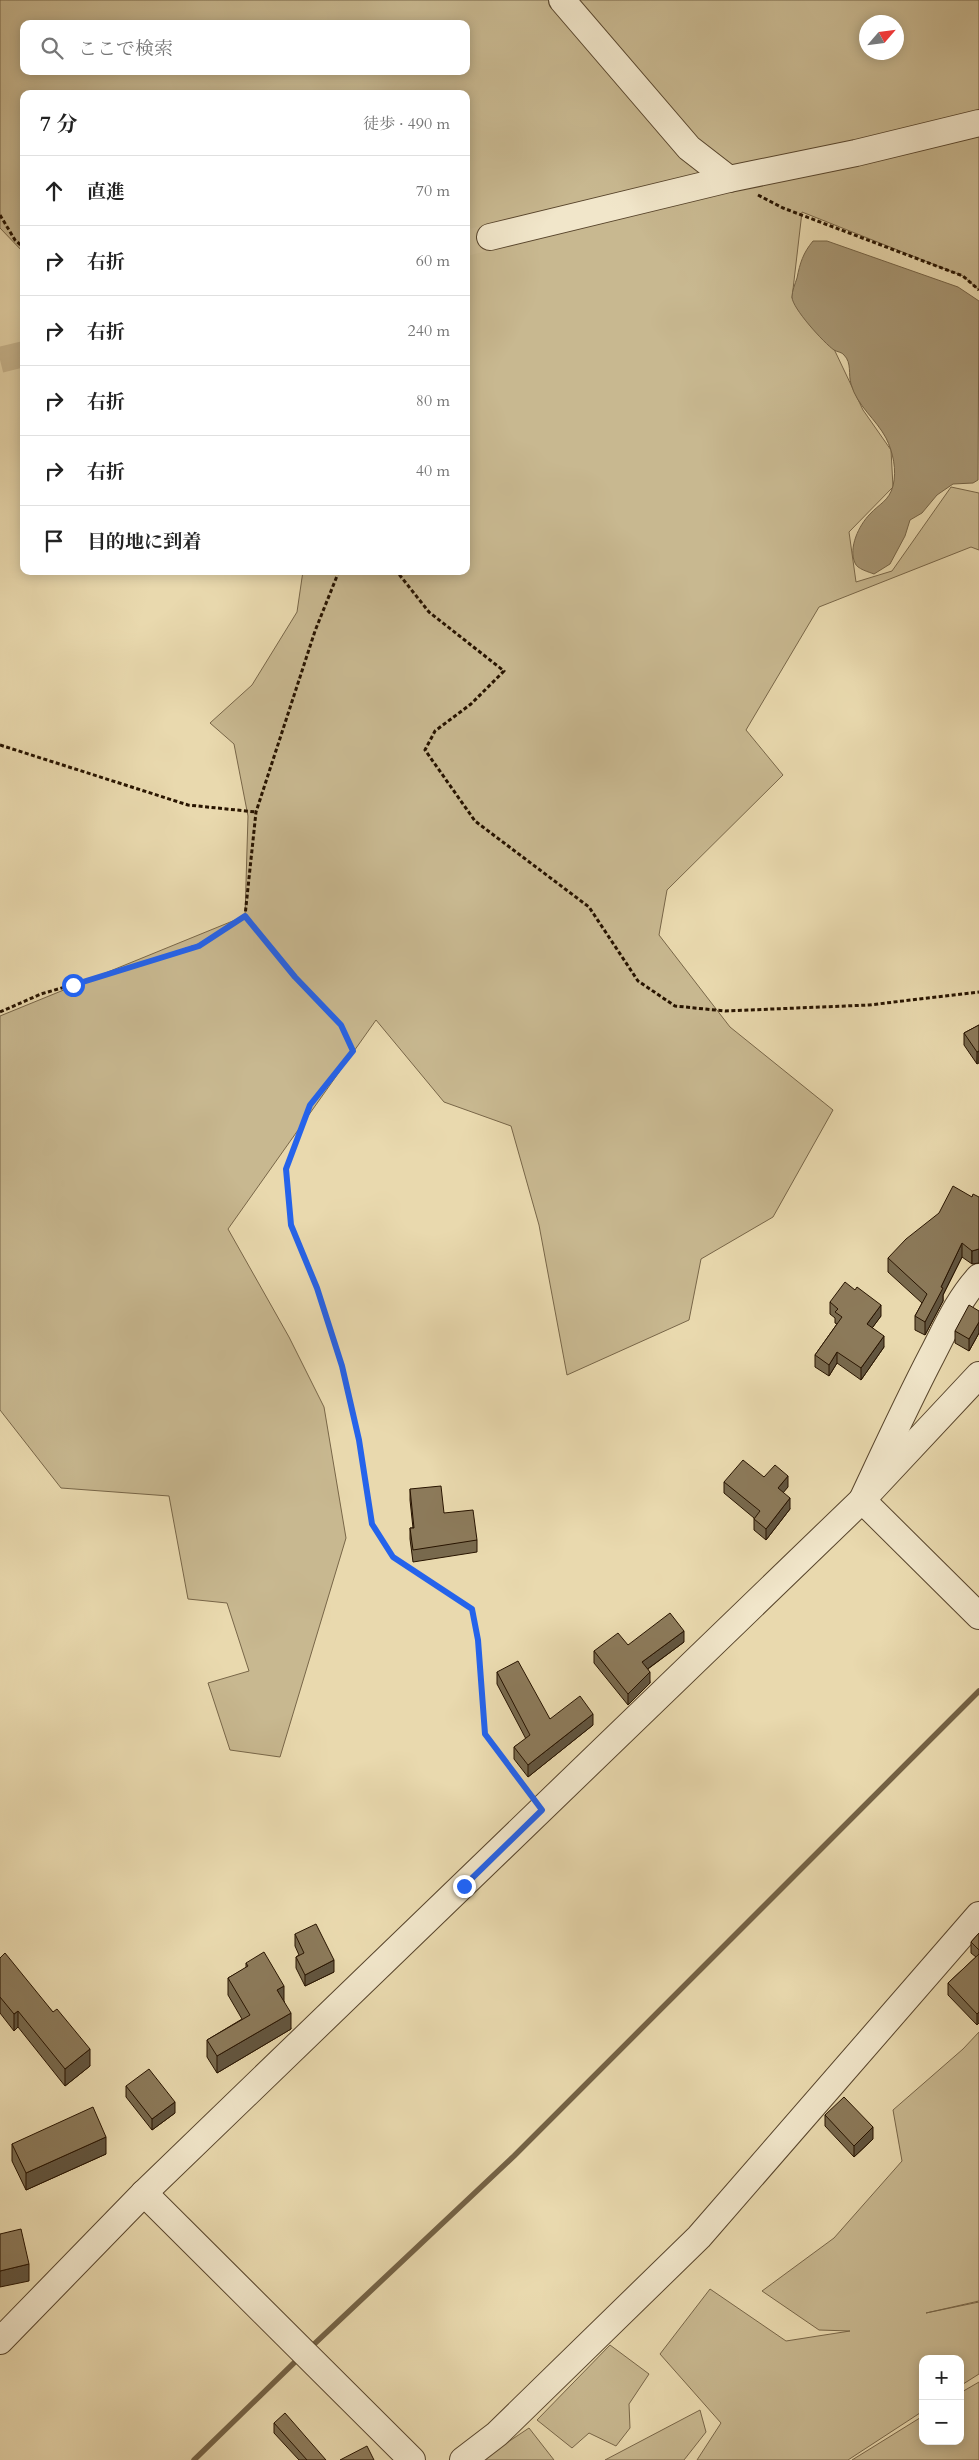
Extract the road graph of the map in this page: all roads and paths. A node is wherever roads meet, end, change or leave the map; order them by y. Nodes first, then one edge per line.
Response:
1 (562, 0) edge
2 (979, 123) edge
3 (729, 179) junction
4 (0, 215) edge
5 (490, 237) tunnel mouth
6 (20, 244) edge
7 (979, 290) edge
8 (337, 575) edge
9 (400, 575) edge
10 (0, 745) edge
11 (256, 812) junction
12 (245, 916) junction
13 (979, 992) edge
14 (0, 1012) edge
15 (979, 1277) edge
16 (979, 1374) edge
17 (862, 1500) junction
18 (979, 1616) edge
19 (542, 1810) junction
20 (979, 1915) edge
21 (144, 2193) junction
22 (0, 2341) edge
23 (412, 2460) edge
24 (463, 2460) edge

1 - 3 street
2 - 3 street
3 - 5 street
3 - 7 path
4 - 6 path
8 - 11 path
9 - 13 path
10 - 11 path
11 - 12 path
12 - 14 path
12 - 19 path
15 - 17 street
16 - 17 street
17 - 18 street
17 - 19 street
19 - 21 street
20 - 24 street
21 - 22 street
21 - 23 street

